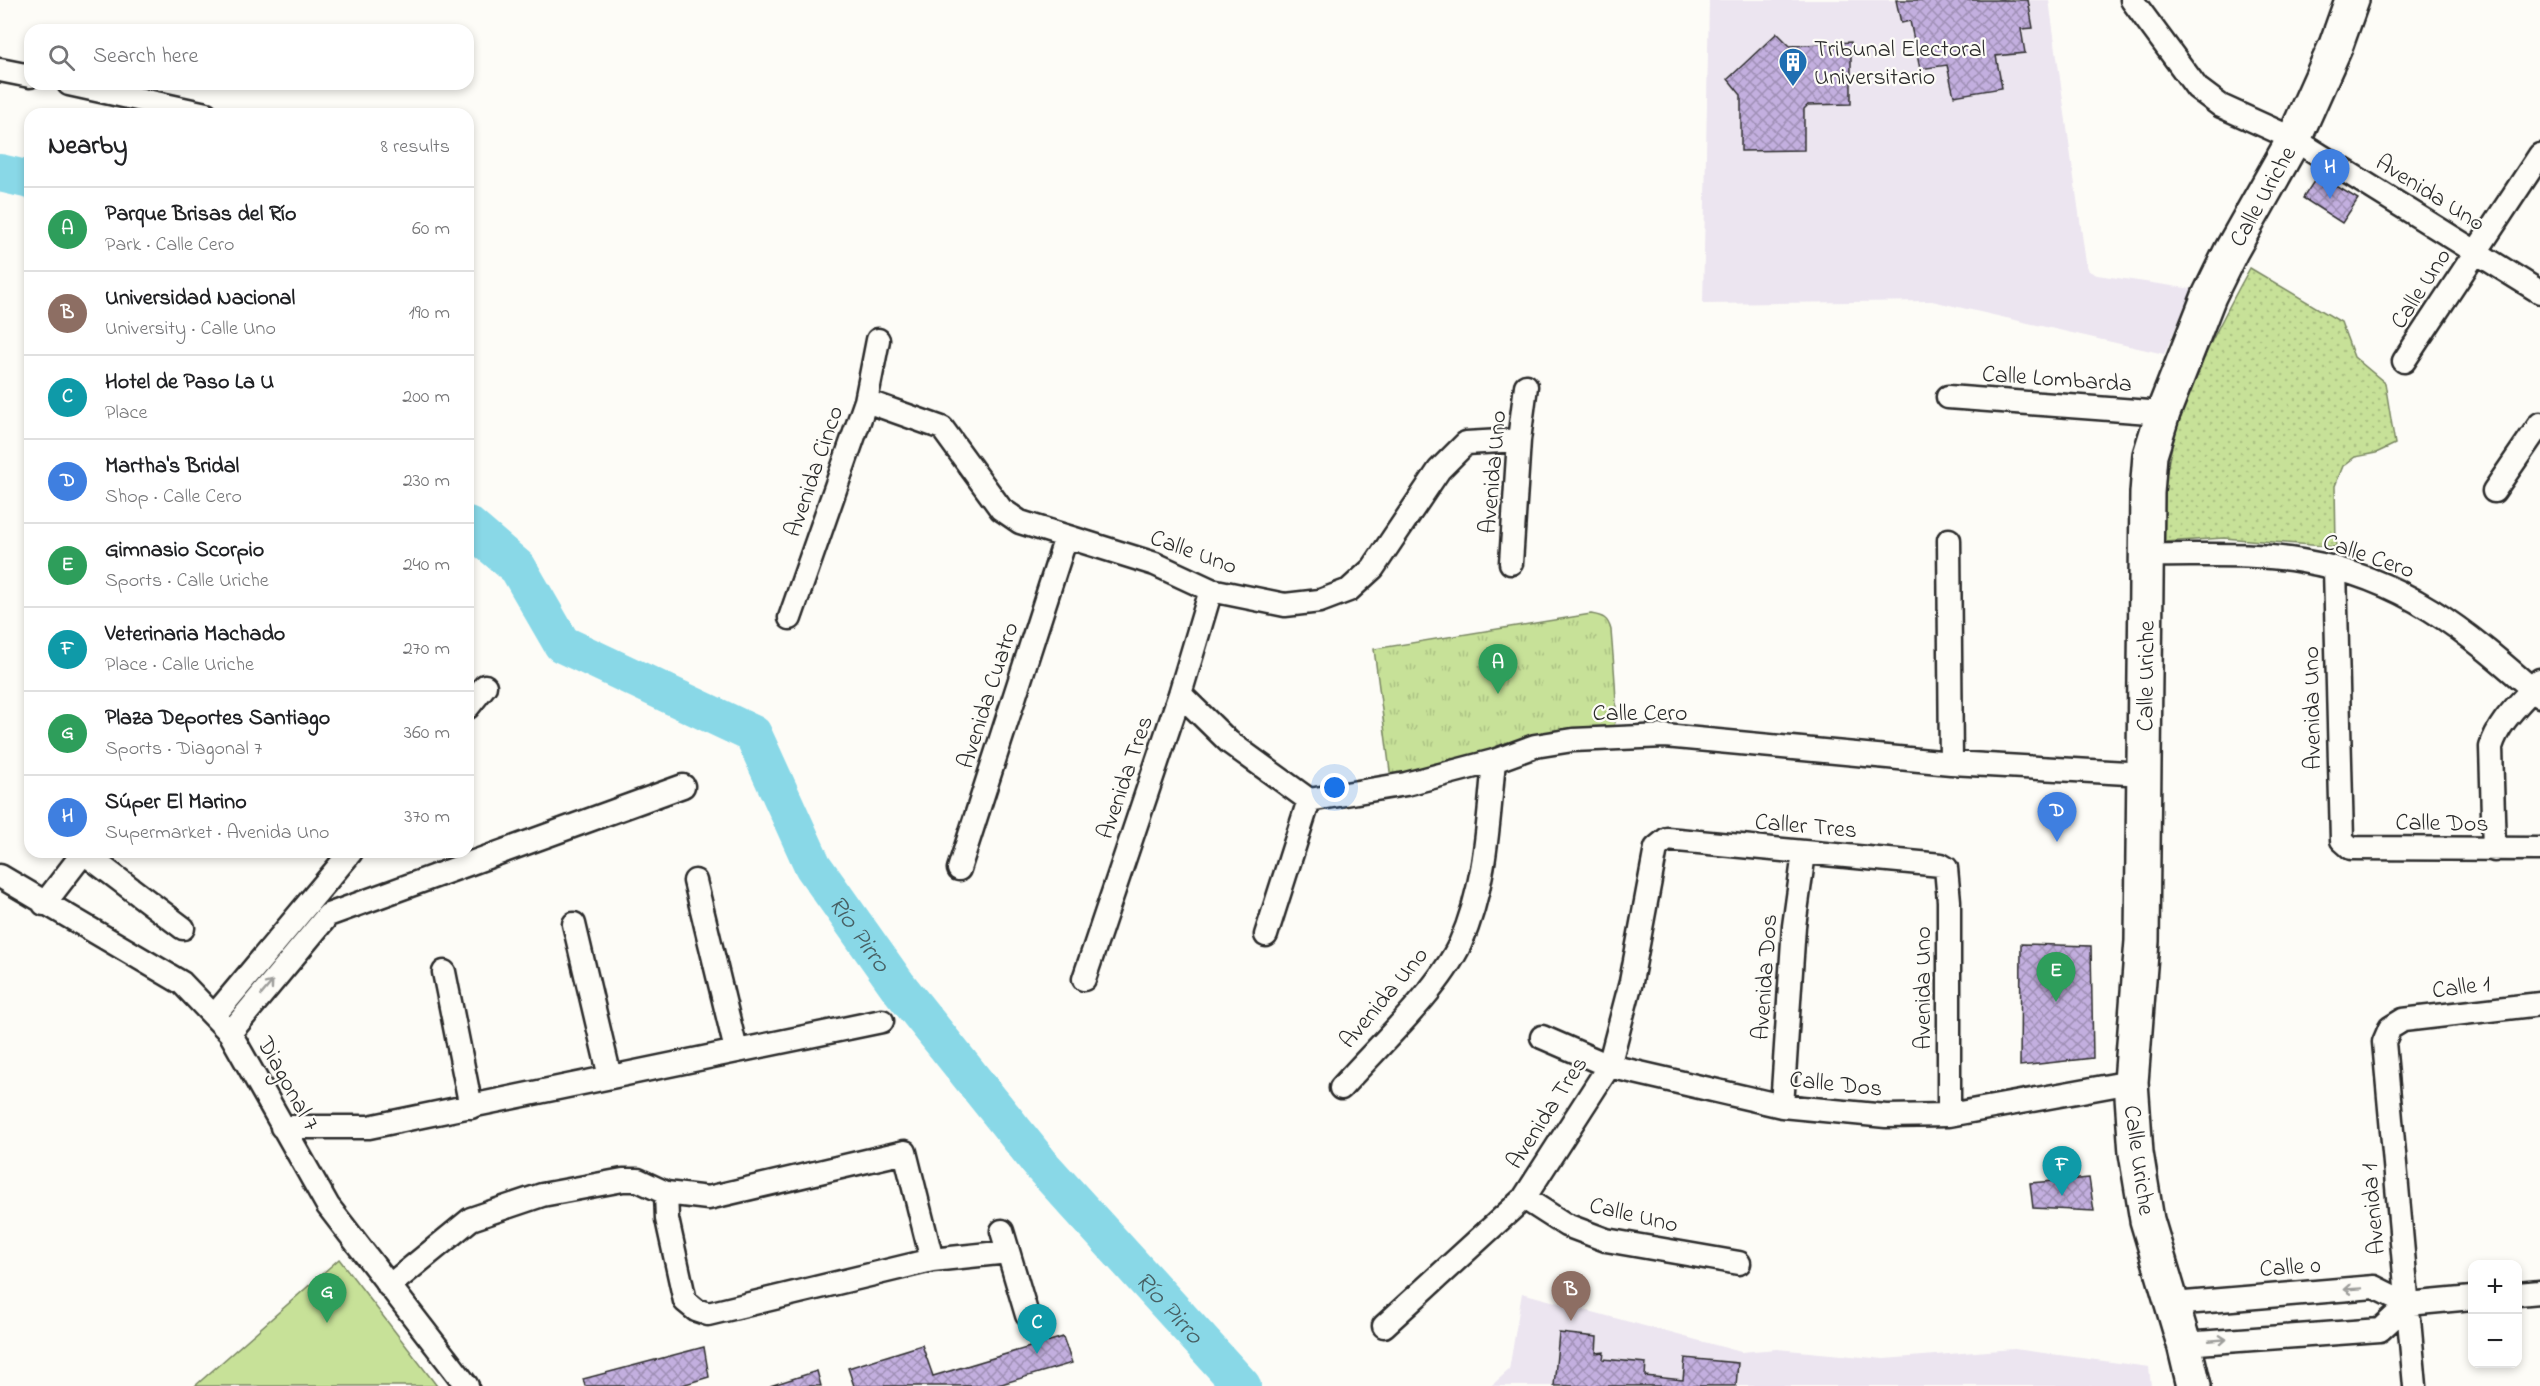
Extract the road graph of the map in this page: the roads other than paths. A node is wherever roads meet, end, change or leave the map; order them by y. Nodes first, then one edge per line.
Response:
1 (2132, 0) edge
2 (2352, 0) edge
3 (0, 70) edge
4 (24, 75) edge
5 (96, 90) edge
6 (179, 108) edge
7 (2294, 139) junction
8 (2540, 155) edge
9 (2477, 252) junction
10 (2540, 292) edge
11 (878, 340) dead end
12 (2404, 361) dead end
13 (1526, 386) dead end
14 (1948, 397) dead end
15 (866, 401) junction
16 (2163, 413) junction
17 (2540, 424) edge
18 (1520, 440) junction
19 (2494, 490) dead end
20 (1066, 537) junction
21 (1949, 540) dead end
22 (2147, 555) junction
23 (1512, 563) dead end
24 (2335, 569) junction
25 (1211, 590) junction
26 (790, 618) dead end
27 (485, 686) dead end
28 (2538, 688) edge
29 (1180, 694) junction
30 (474, 700) edge
31 (1494, 761) junction
32 (1951, 763) junction
33 (2145, 774) junction
34 (683, 786) dead end
35 (1309, 800) junction
36 (1667, 839) joint
37 (2345, 846) joint
38 (2540, 849) edge
39 (2494, 850) junction
40 (1804, 853) junction
41 (474, 856) edge
42 (80, 858) edge
43 (91, 858) edge
44 (348, 858) edge
45 (467, 858) edge
46 (1941, 865) joint
47 (959, 869) dead end
48 (0, 876) edge
49 (694, 881) dead end
50 (44, 904) junction
51 (320, 907) junction
52 (574, 924) dead end
53 (183, 928) dead end
54 (1266, 935) dead end
55 (444, 972) dead end
56 (1084, 979) dead end
57 (2540, 1005) edge
58 (214, 1016) junction
59 (882, 1021) dead end
60 (2390, 1028) joint
61 (230, 1032) junction
62 (1542, 1037) dead end
63 (736, 1050) junction
64 (1609, 1066) junction
65 (610, 1077) junction
66 (2131, 1082) junction
67 (1341, 1088) dead end
68 (1782, 1106) junction
69 (471, 1107) junction
70 (1949, 1115) junction
71 (282, 1127) junction
72 (666, 1193) junction
73 (1524, 1198) junction
74 (932, 1260) junction
75 (1739, 1263) dead end
76 (389, 1286) junction
77 (2540, 1292) edge
78 (2522, 1294) edge
79 (2468, 1298) edge
80 (2173, 1304) junction
81 (2408, 1304) junction
82 (1027, 1315) dead end
83 (1384, 1326) dead end
84 (2184, 1344) junction
85 (467, 1386) edge
86 (2194, 1386) edge
87 (2415, 1386) edge

1 - 7 street, Avenida Uno
2 - 7 main road, Calle Uriche
3 - 4 street
5 - 6 street
7 - 9 street, Avenida Uno
7 - 16 main road, Calle Uriche
8 - 9 street, Calle Uno
9 - 10 street, Avenida Uno
9 - 12 street, Calle Uno
11 - 15 street, Avenida Cinco
13 - 18 street, Avenida Uno
14 - 16 street, Calle Lombarda
15 - 20 street, Calle Uno
15 - 26 street, Avenida Cinco
16 - 22 main road, Calle Uriche
17 - 19 street
18 - 23 street, Avenida Uno
18 - 25 street, Calle Uno
20 - 25 street, Calle Uno
20 - 47 street, Avenida Cuatro
21 - 32 street
22 - 24 street, Calle Cero
22 - 33 main road, Calle Uriche
24 - 28 street, Calle Cero
24 - 37 street, Avenida Uno
25 - 29 street, Avenida Tres
27 - 30 street
28 - 39 street
29 - 35 street
29 - 56 street, Avenida Tres
31 - 32 street, Calle Cero
31 - 35 street, Calle Cero
31 - 67 street, Avenida Uno
32 - 33 street, Calle Cero
33 - 66 main road, Calle Uriche
34 - 41 street
35 - 54 street
36 - 40 street, Caller Tres
36 - 64 street, Avenida Tres
37 - 39 street, Calle Dos
38 - 39 street, Calle Dos
40 - 46 street, Caller Tres
40 - 68 street, Avenida Dos
42 - 50 street
43 - 53 street
44 - 51 street
45 - 51 street
46 - 70 street, Avenida Uno
48 - 50 street, Diagonal 7
49 - 63 street
50 - 58 street, Diagonal 7
51 - 58 street
61 -> 51 street
52 - 65 street
55 - 69 street
57 - 60 street, Calle 1
58 - 61 street, Diagonal 7
59 - 63 street
60 - 81 street, Avenida 1
61 - 71 street, Diagonal 7
62 - 64 street, Calle Dos
63 - 65 street
64 - 68 street, Calle Dos
64 - 73 street, Avenida Tres
65 - 69 street
66 - 70 street, Calle Dos
66 - 80 main road, Calle Uriche
68 - 70 street, Calle Dos
69 - 71 street
71 - 76 street, Diagonal 7
72 - 74 street
72 - 74 street
72 - 76 street
73 - 75 street, Calle Uno
73 - 83 street, Avenida Tres
74 - 82 street
76 - 85 street, Diagonal 7
77 - 78 street
79 - 81 street
81 -> 80 street, Calle 0
80 - 84 main road, Calle Uriche
84 -> 81 street
81 - 87 street, Avenida 1
84 - 86 main road, Calle Uriche

